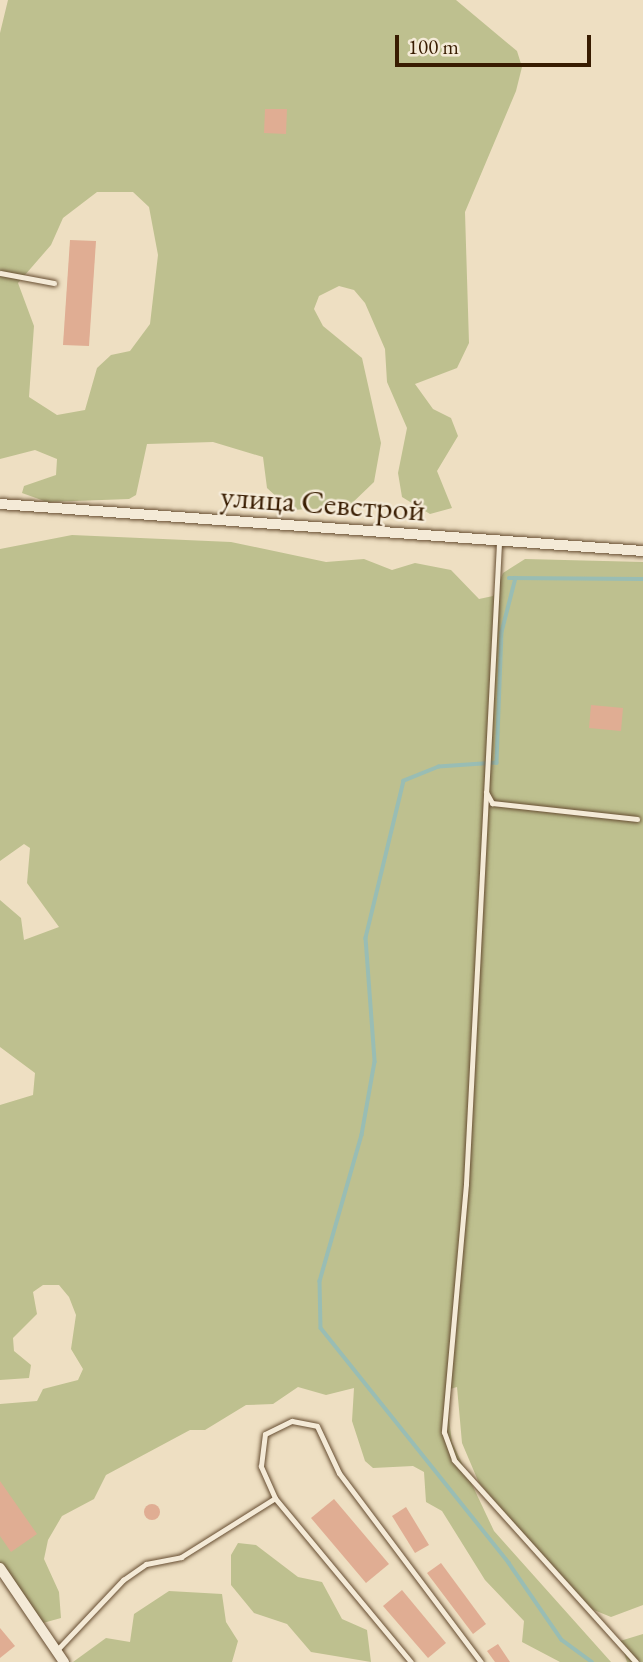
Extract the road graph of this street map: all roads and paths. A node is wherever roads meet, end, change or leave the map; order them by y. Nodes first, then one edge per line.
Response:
1 (0, 273) edge
2 (54, 282) dead end
3 (0, 503) edge
4 (499, 543) junction
5 (643, 551) edge
6 (486, 792) junction
7 (637, 819) dead end
8 (275, 1499) junction
9 (0, 1568) edge
10 (56, 1651) junction
11 (64, 1662) edge
12 (411, 1662) edge
13 (481, 1662) edge
14 (636, 1662) edge

1 - 2 lane
3 - 4 street, улица Севстрой
4 - 5 street, улица Севстрой
4 - 6 lane
6 - 7 lane
6 - 14 lane
8 - 10 lane
8 - 12 lane
8 - 13 lane
9 - 10 street
10 - 11 street

